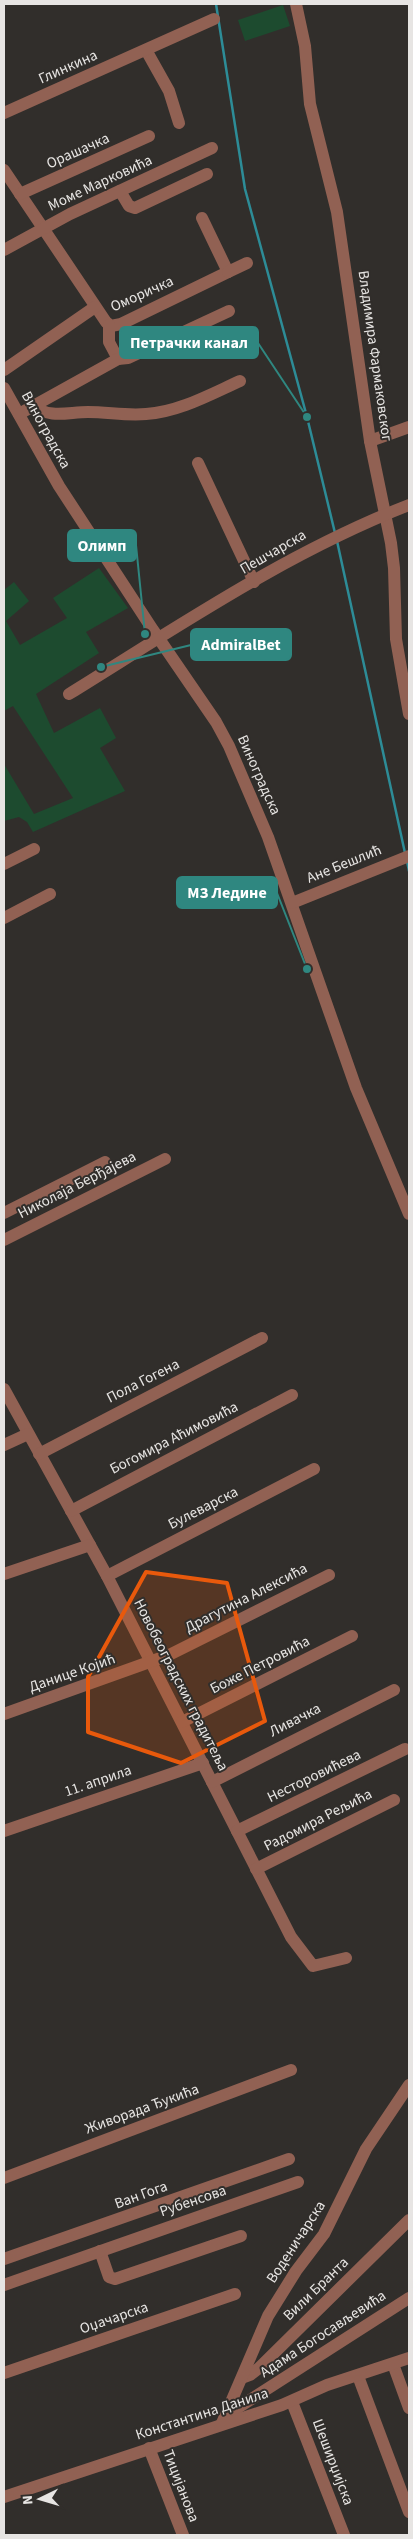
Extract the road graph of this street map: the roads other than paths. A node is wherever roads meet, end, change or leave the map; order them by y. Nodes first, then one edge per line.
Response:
1 (296, 4) edge
2 (214, 19) dead end
3 (146, 50) junction
4 (4, 113) edge
5 (179, 123) dead end
6 (149, 136) dead end
7 (212, 148) dead end
8 (4, 170) edge
9 (207, 174) dead end
10 (120, 191) junction
11 (20, 194) junction
12 (202, 218) dead end
13 (43, 228) junction
14 (4, 250) edge
15 (246, 263) dead end
16 (228, 272) junction
17 (95, 307) junction
18 (229, 311) dead end
19 (109, 325) junction
20 (118, 359) junction
21 (4, 370) edge
22 (240, 381) dead end
23 (4, 388) edge
24 (33, 406) junction
25 (19, 414) junction
26 (409, 427) edge
27 (370, 441) junction
28 (198, 463) dead end
29 (409, 504) edge
30 (384, 514) junction
31 (254, 582) junction
32 (159, 639) junction
33 (68, 694) dead end
34 (409, 714) edge
35 (34, 850) dead end
36 (406, 857) edge
37 (4, 864) edge
38 (50, 894) dead end
39 (292, 903) junction
40 (4, 918) edge
41 (165, 1159) dead end
42 (105, 1162) dead end
43 (4, 1213) edge
44 (409, 1214) edge
45 (4, 1240) edge
46 (262, 1338) dead end
47 (4, 1389) edge
48 (292, 1395) dead end
49 (28, 1434) junction
50 (4, 1446) edge
51 (39, 1454) junction
52 (314, 1469) dead end
53 (71, 1511) junction
54 (90, 1544) junction
55 (4, 1574) edge
56 (329, 1575) dead end
57 (107, 1576) junction
58 (352, 1636) dead end
59 (151, 1662) junction
60 (394, 1690) dead end
61 (4, 1714) edge
62 (182, 1722) junction
63 (405, 1749) dead end
64 (203, 1763) junction
65 (212, 1782) junction
66 (394, 1800) dead end
67 (4, 1831) edge
68 (238, 1831) junction
69 (256, 1869) junction
70 (346, 1958) dead end
71 (291, 2070) dead end
72 (409, 2085) edge
73 (289, 2160) dead end
74 (4, 2178) edge
75 (298, 2182) dead end
76 (409, 2220) edge
77 (241, 2236) dead end
78 (100, 2251) junction
79 (4, 2259) edge
80 (4, 2285) edge
81 (235, 2294) dead end
82 (409, 2298) edge
83 (409, 2358) edge
84 (393, 2364) junction
85 (4, 2373) edge
86 (358, 2376) junction
87 (242, 2378) junction
88 (292, 2402) junction
89 (409, 2408) edge
90 (228, 2410) junction
91 (222, 2423) junction
92 (149, 2448) junction
93 (4, 2497) edge
94 (409, 2512) edge
95 (184, 2535) edge
96 (344, 2535) edge

1 - 27 street, Владимира Фармаковског
2 - 3 street, Глинкина
3 - 4 street, Глинкина
3 - 5 street
6 - 11 street, Орашачка
7 - 10 street, Моме Марковића
8 - 11 street
9 - 10 street
10 - 13 street, Моме Марковића
11 - 13 street
12 - 16 street
13 - 14 street, Моме Марковића
13 - 17 street
15 - 16 street, Оморичка
16 - 19 street, Оморичка
17 - 19 street, Оморичка
17 - 21 street, Оморичка
18 - 20 street
19 - 20 street
20 - 24 street
22 - 24 street
23 - 25 street, Виноградска
24 - 25 street
25 - 32 street, Виноградска
26 - 27 street
27 - 30 street, Владимира Фармаковског
28 - 31 street
29 - 30 street, Пешчарска
30 - 31 street, Пешчарска
30 - 34 street, Владимира Фармаковског
31 - 32 street, Пешчарска
32 - 33 street, Пешчарска
32 - 39 street, Виноградска
35 - 37 street
36 - 39 street, Ане Бешлић
38 - 40 street
39 - 44 street, Виноградска
41 - 45 street, Николаја Берђајева
42 - 43 street
46 - 51 street, Пола Гогена
47 - 49 street, Новобеоградских градитеља
48 - 53 street, Богомира Аћимовића
49 - 50 street
49 - 51 street, Новобеоградских градитеља
51 - 53 street, Новобеоградских градитеља
52 - 57 street, Булеварска
53 - 54 street, Новобеоградских градитеља
54 - 55 street
54 - 57 street, Новобеоградских градитеља
56 - 59 street, Драгутина Алексића
57 - 59 street, Новобеоградских градитеља
58 - 62 street, Боже Петровића
59 - 61 street, Данице Којић
59 - 62 street, Новобеоградских градитеља
60 - 65 street, Ливачка
62 - 64 street, Новобеоградских градитеља
63 - 68 street, Несторовићева
64 - 65 street, Новобеоградских градитеља
64 - 67 street, 11. априла
65 - 68 street, Новобеоградских градитеља
66 - 69 street, Радомира Рељића
68 - 69 street, Новобеоградских градитеља
69 - 70 street, Новобеоградских градитеља
71 - 74 street, Живорада Ђукића
72 - 87 street, Воденичарска
73 - 79 street, Ван Гога
75 - 78 street, Рубенсова
76 - 87 street, Вили Бранта
77 - 78 street
78 - 80 street, Рубенсова
81 - 85 street, Оџачарска
82 - 90 street, Адама Богосављевића
83 - 84 street, Константина Данила
84 - 86 street, Константина Данила
84 - 89 street
86 - 88 street, Константина Данила
86 - 94 street
87 - 90 street, Воденичарска
88 - 91 street, Константина Данила
88 - 96 street, Шеширџијска
90 - 91 street, Воденичарска
91 - 92 street, Константина Данила
92 - 93 street, Константина Данила
92 - 95 street, Тицијанова

